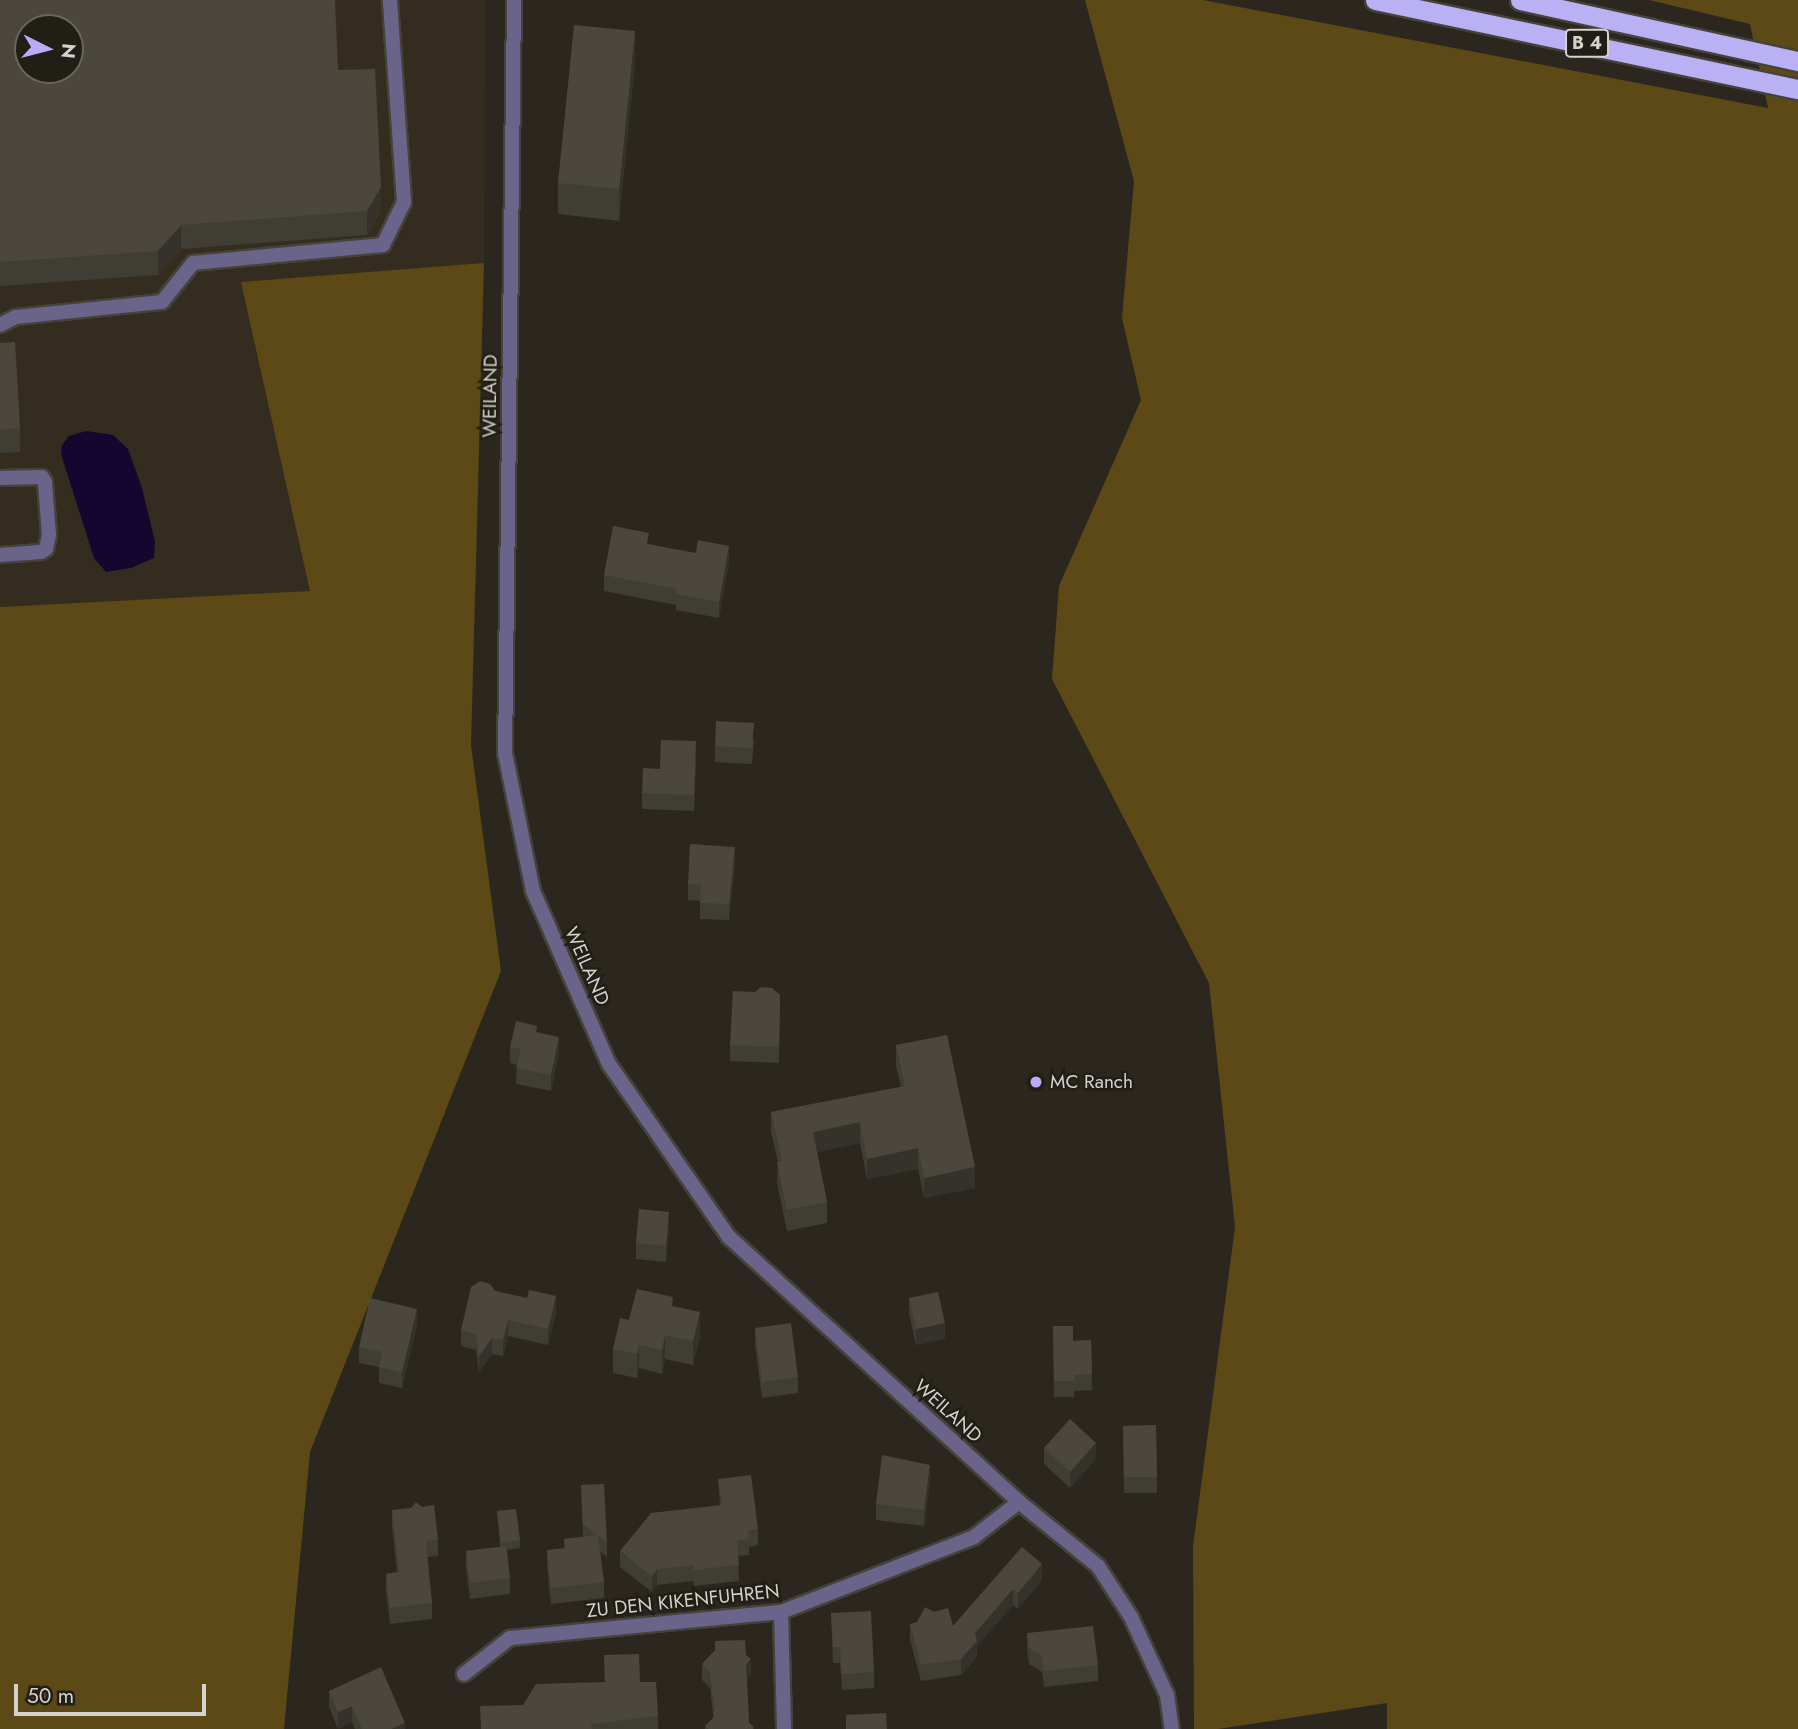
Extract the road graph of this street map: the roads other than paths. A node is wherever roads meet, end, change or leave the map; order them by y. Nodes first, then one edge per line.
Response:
1 (390, 0) edge
2 (514, 0) edge
3 (1375, 0) edge
4 (1520, 0) edge
5 (1798, 61) edge
6 (1798, 89) edge
7 (0, 325) edge
8 (0, 478) edge
9 (0, 555) edge
10 (1019, 1502) junction
11 (781, 1612) junction
12 (464, 1674) dead end
13 (784, 1729) edge
14 (1172, 1729) edge

1 - 7 street
2 - 10 street, WEILAND
3 - 6 highway, B 4
4 - 5 highway, B 4
8 - 9 street
10 - 11 street, ZU DEN KIKENFUHREN
10 - 14 street, WEILAND
11 - 12 street, ZU DEN KIKENFUHREN
11 - 13 street

